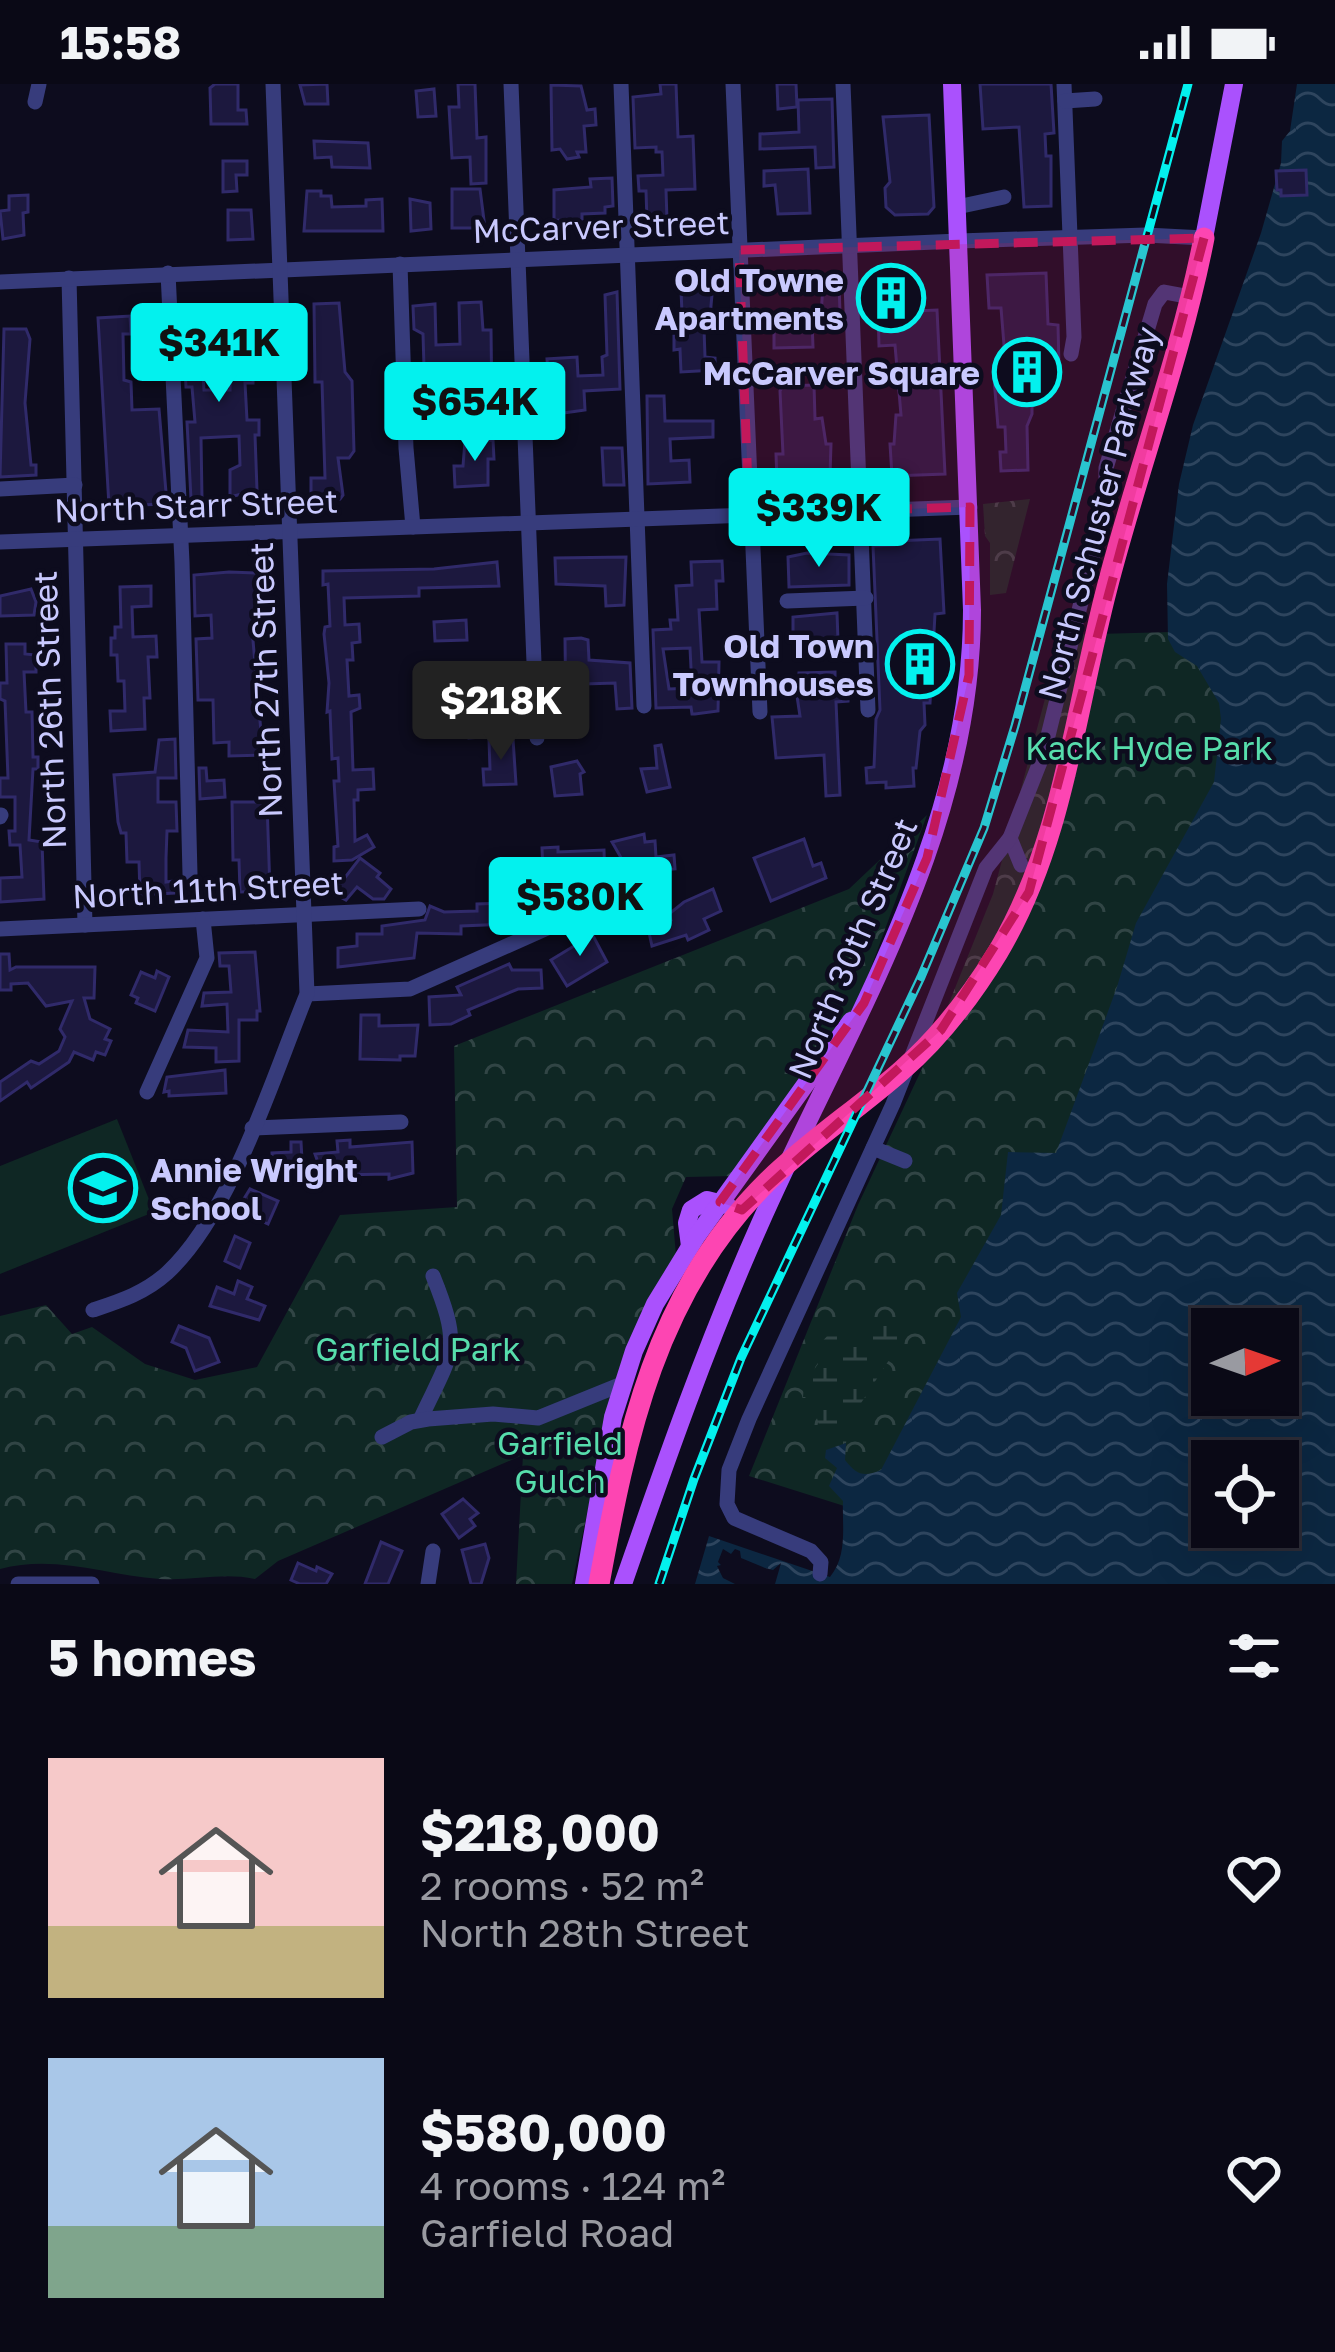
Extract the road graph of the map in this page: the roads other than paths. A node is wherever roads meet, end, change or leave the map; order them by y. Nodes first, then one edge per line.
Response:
1 (39, 84) edge
2 (273, 84) edge
3 (511, 84) edge
4 (621, 84) edge
5 (733, 84) edge
6 (843, 84) edge
7 (952, 84) edge
8 (1234, 84) edge
9 (1065, 93) edge
10 (1095, 99) dead end
11 (35, 102) dead end
12 (1004, 197) dead end
13 (957, 207) junction
14 (1071, 237) junction
15 (1204, 238) junction
16 (959, 241) junction
17 (849, 246) junction
18 (739, 250) junction
19 (628, 255) junction
20 (518, 259) junction
21 (400, 264) junction
22 (279, 269) junction
23 (168, 273) junction
24 (69, 278) junction
25 (0, 282) edge
26 (1191, 297) junction
27 (1071, 354) dead end
28 (75, 484) junction
29 (0, 489) edge
30 (1118, 503) junction
31 (970, 507) junction
32 (862, 510) junction
33 (749, 514) junction
34 (638, 518) junction
35 (528, 522) junction
36 (413, 527) junction
37 (289, 532) junction
38 (178, 537) junction
39 (74, 538) junction
40 (0, 542) edge
41 (866, 598) junction
42 (787, 601) dead end
43 (644, 706) dead end
44 (868, 710) dead end
45 (760, 712) dead end
46 (537, 739) dead end
47 (1010, 838) junction
48 (1021, 865) dead end
49 (190, 874) dead end
50 (608, 901) dead end
51 (419, 909) dead end
52 (303, 915) junction
53 (203, 920) junction
54 (85, 925) junction
55 (0, 929) edge
56 (307, 994) junction
57 (865, 1003) junction
58 (147, 1092) dead end
59 (401, 1122) dead end
60 (252, 1128) junction
61 (873, 1148) junction
62 (905, 1161) dead end
63 (720, 1202) junction
64 (701, 1247) junction
65 (433, 1276) dead end
66 (93, 1310) dead end
67 (710, 1344) junction
68 (622, 1384) junction
69 (420, 1420) junction
70 (382, 1437) dead end
71 (433, 1551) dead end
72 (820, 1574) dead end
73 (48, 1583) edge
74 (18, 1584) edge
75 (92, 1584) edge
76 (428, 1584) edge
77 (592, 1584) edge
78 (623, 1584) edge

1 - 11 street
2 - 22 street, North 27th Street
3 - 20 street
4 - 19 street
5 - 18 street
6 - 17 street
7 - 13 main road, North 30th Street
8 - 15 main road
9 - 10 street
9 - 14 street
12 - 13 street
13 - 16 main road, North 30th Street
14 - 15 street, McCarver Street
14 - 16 street, McCarver Street
14 - 27 street
15 - 26 highway, North Schuster Parkway
16 - 17 street, McCarver Street
16 - 31 main road, North 30th Street
17 - 18 street, McCarver Street
17 - 32 street
18 - 19 street, McCarver Street
18 - 33 street
19 - 20 street, McCarver Street
19 - 34 street
20 - 21 street, McCarver Street
20 - 35 street
21 - 22 street, McCarver Street
21 - 36 street
22 - 23 street, McCarver Street
22 - 37 street, North 27th Street
23 - 24 street, McCarver Street
23 - 38 street
24 - 25 street, McCarver Street
24 - 28 street, North 26th Street
26 - 30 highway, North Schuster Parkway
26 - 30 street
28 - 29 street
28 - 39 street, North 26th Street
30 - 47 street
30 - 64 highway, North Schuster Parkway
31 - 32 street, North Starr Street
31 - 57 main road, North 30th Street
32 - 33 street, North Starr Street
32 - 41 street
33 - 34 street, North Starr Street
33 - 45 street
34 - 35 street, North Starr Street
34 - 43 street
35 - 36 street, North Starr Street
35 - 46 street
36 - 37 street, North Starr Street
37 - 38 street, North Starr Street
37 - 52 street, North 27th Street
38 - 39 street, North Starr Street
38 - 49 street
39 - 40 street, North Starr Street
39 - 54 street, North 26th Street
41 - 42 street
41 - 44 street
47 - 48 street
47 - 61 street
50 - 56 street
51 - 52 street, North 11th Street
52 - 53 street, North 11th Street
52 - 56 street, North 27th Street
53 - 54 street, North 11th Street
53 - 58 street
54 - 55 street, North 11th Street
56 - 60 street
57 - 63 main road
57 - 67 main road, North 30th Street
59 - 60 street
60 - 66 street
61 - 62 street
61 - 72 street
63 - 64 main road
63 - 67 main road
64 - 68 main road
64 - 77 highway, North Schuster Parkway
65 - 69 street
67 - 78 main road, North 30th Street
68 - 69 street
68 - 77 main road
69 - 70 street
71 - 76 street
73 - 74 street
73 - 75 street

